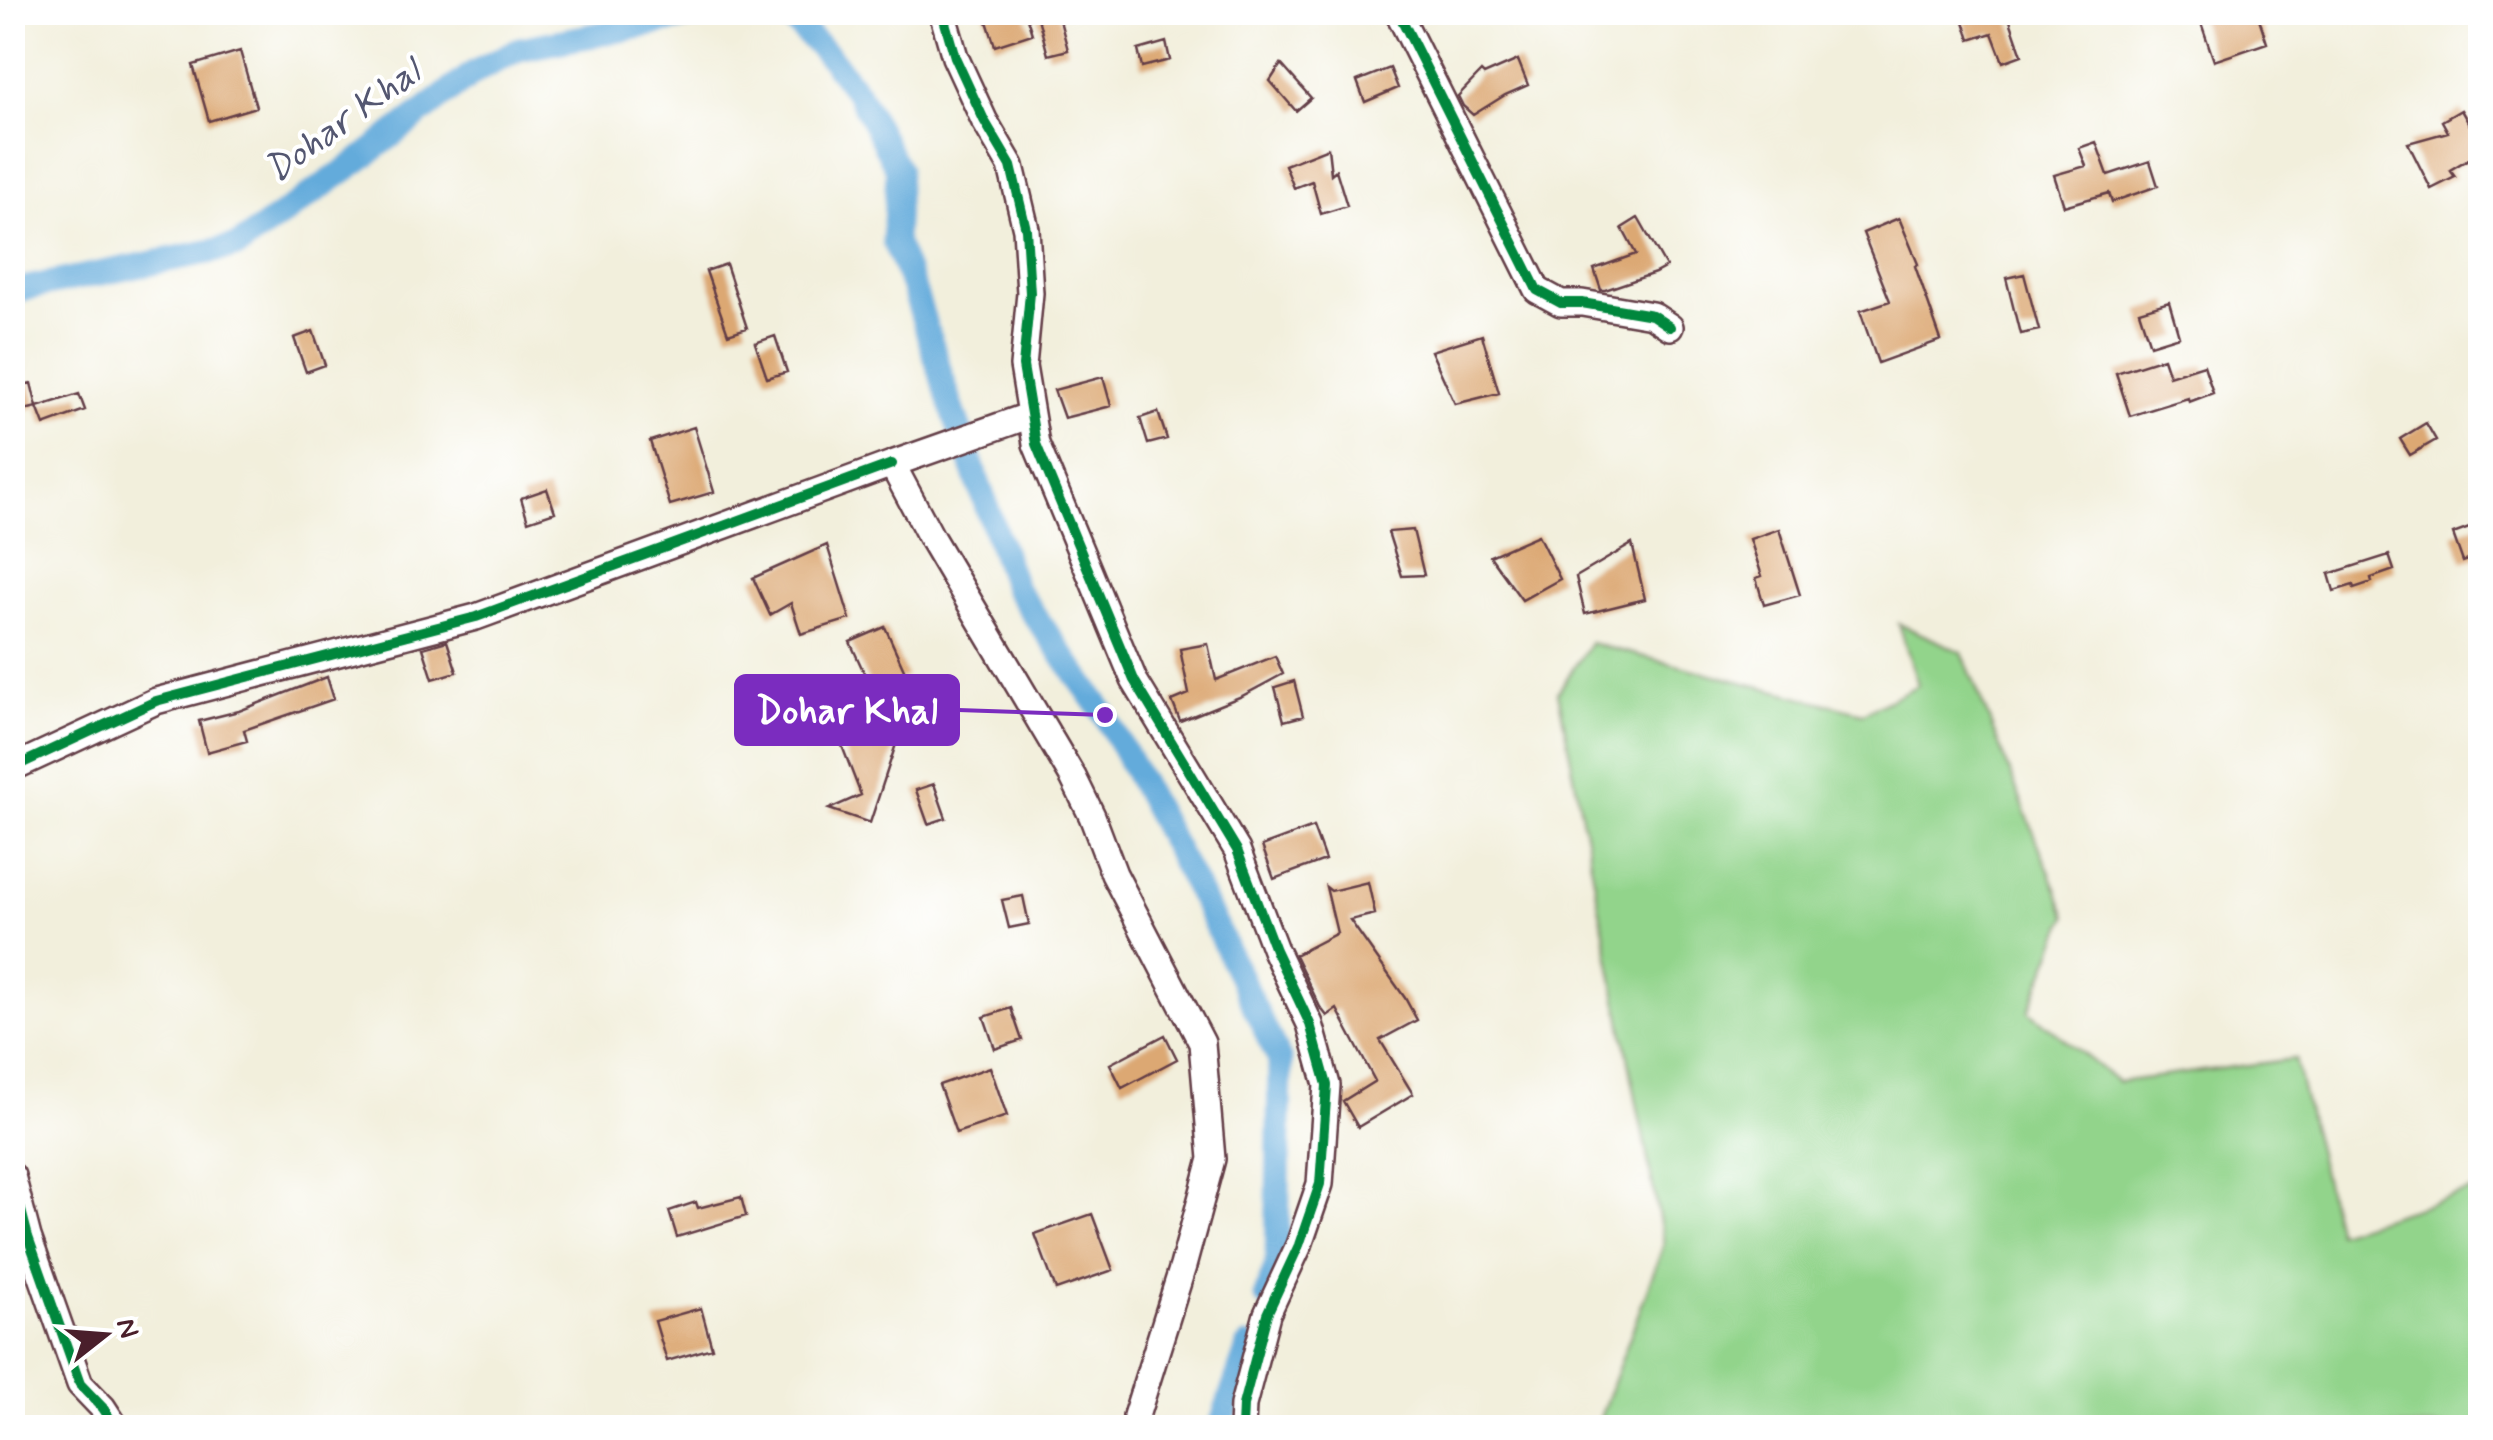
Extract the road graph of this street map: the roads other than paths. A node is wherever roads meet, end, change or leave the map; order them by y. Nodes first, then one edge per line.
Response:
1 (942, 12) edge
2 (1398, 12) edge
3 (1670, 327) dead end
4 (1031, 415) junction
5 (892, 464) junction
6 (12, 768) edge
7 (12, 1176) edge
8 (116, 1428) edge
9 (1136, 1428) edge
10 (1242, 1428) edge

1 - 4 street
2 - 3 street
4 - 5 street
4 - 10 street
5 - 6 street
5 - 9 street
7 - 8 street

